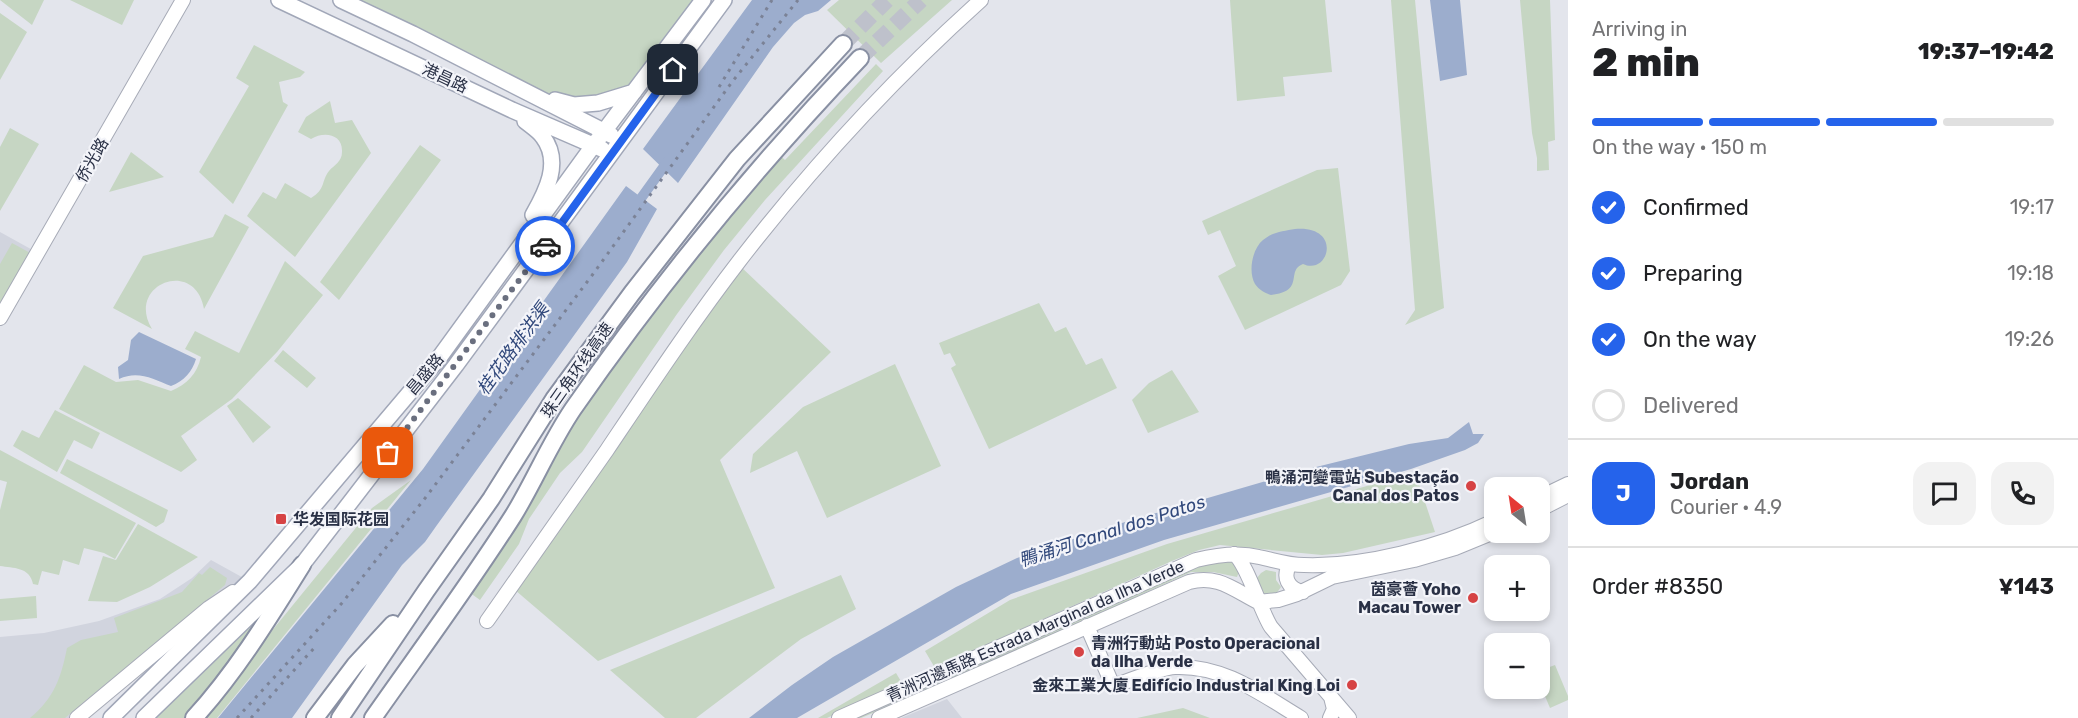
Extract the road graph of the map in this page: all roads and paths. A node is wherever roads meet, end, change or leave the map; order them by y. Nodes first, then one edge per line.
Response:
1 (183, 0) edge
2 (279, 0) edge
3 (341, 0) edge
4 (703, 0) edge
5 (724, 0) edge
6 (981, 0) edge
7 (843, 44) tunnel mouth
8 (860, 58) tunnel mouth
9 (522, 91) junction
10 (634, 92) junction
11 (512, 110) junction
12 (604, 132) junction
13 (622, 141) junction
14 (593, 146) junction
15 (613, 154) junction
16 (511, 258) junction
17 (0, 318) edge
18 (1568, 484) edge
19 (1550, 493) edge
20 (1568, 495) edge
21 (1550, 504) edge
22 (1484, 524) edge
23 (1484, 536) edge
24 (1238, 560) junction
25 (1290, 564) junction
26 (302, 565) junction
27 (441, 569) junction
28 (250, 581) junction
29 (1231, 585) junction
30 (1300, 593) junction
31 (1258, 602) junction
32 (1266, 619) junction
33 (487, 621) dead end
34 (1088, 626) junction
35 (409, 666) junction
36 (1331, 697) junction
37 (77, 718) edge
38 (111, 718) edge
39 (144, 718) edge
40 (194, 718) edge
41 (315, 718) edge
42 (340, 718) edge
43 (373, 718) edge
44 (387, 718) edge
45 (840, 718) edge
46 (879, 718) edge
47 (1301, 718) edge
48 (1330, 718) edge
49 (1349, 718) edge

1 - 17 street, 侨光路
2 - 11 main road, 港昌路
3 - 9 main road, 港昌路
4 - 10 main road, 昌盛路
5 - 13 main road, 昌盛路
6 - 33 street
7 - 27 highway, 珠三角环线高速
8 - 35 highway, 珠三角环线高速
9 - 10 main road
9 - 12 main road, 港昌路
10 - 12 main road, 昌盛路
11 - 14 main road, 港昌路
11 - 16 main road
12 - 13 main road, 港昌路
12 - 14 main road, 昌盛路
13 - 15 main road, 昌盛路
14 - 15 main road, 港昌路
14 - 16 main road, 昌盛路
15 - 26 main road, 昌盛路
16 - 28 main road, 昌盛路
18 - 19 street
20 - 21 street
22 - 25 street, 青洲河邊馬路 Estrada Marginal da Ilha Verde
23 - 30 street
24 - 25 street, 青洲河邊馬路 Estrada Marginal da Ilha Verde
24 - 29 street
24 - 31 street
24 - 45 street, 青洲河邊馬路 Estrada Marginal da Ilha Verde
25 - 30 street
26 - 39 main road, 昌盛路
26 - 40 highway
27 - 41 highway
27 - 42 highway, 珠三角环线高速
28 - 37 street
28 - 38 main road, 昌盛路
29 - 31 street, 青洲河邊馬路 Estrada Marginal da Ilha Verde
29 - 34 street, 青洲河邊馬路 Estrada Marginal da Ilha Verde
30 - 31 street
30 - 32 street
31 - 32 street
32 - 36 street
34 - 46 street, 青洲河邊馬路 Estrada Marginal da Ilha Verde
34 - 47 street
35 - 43 highway, 珠三角环线高速
35 - 44 highway
36 - 48 street
36 - 49 street

